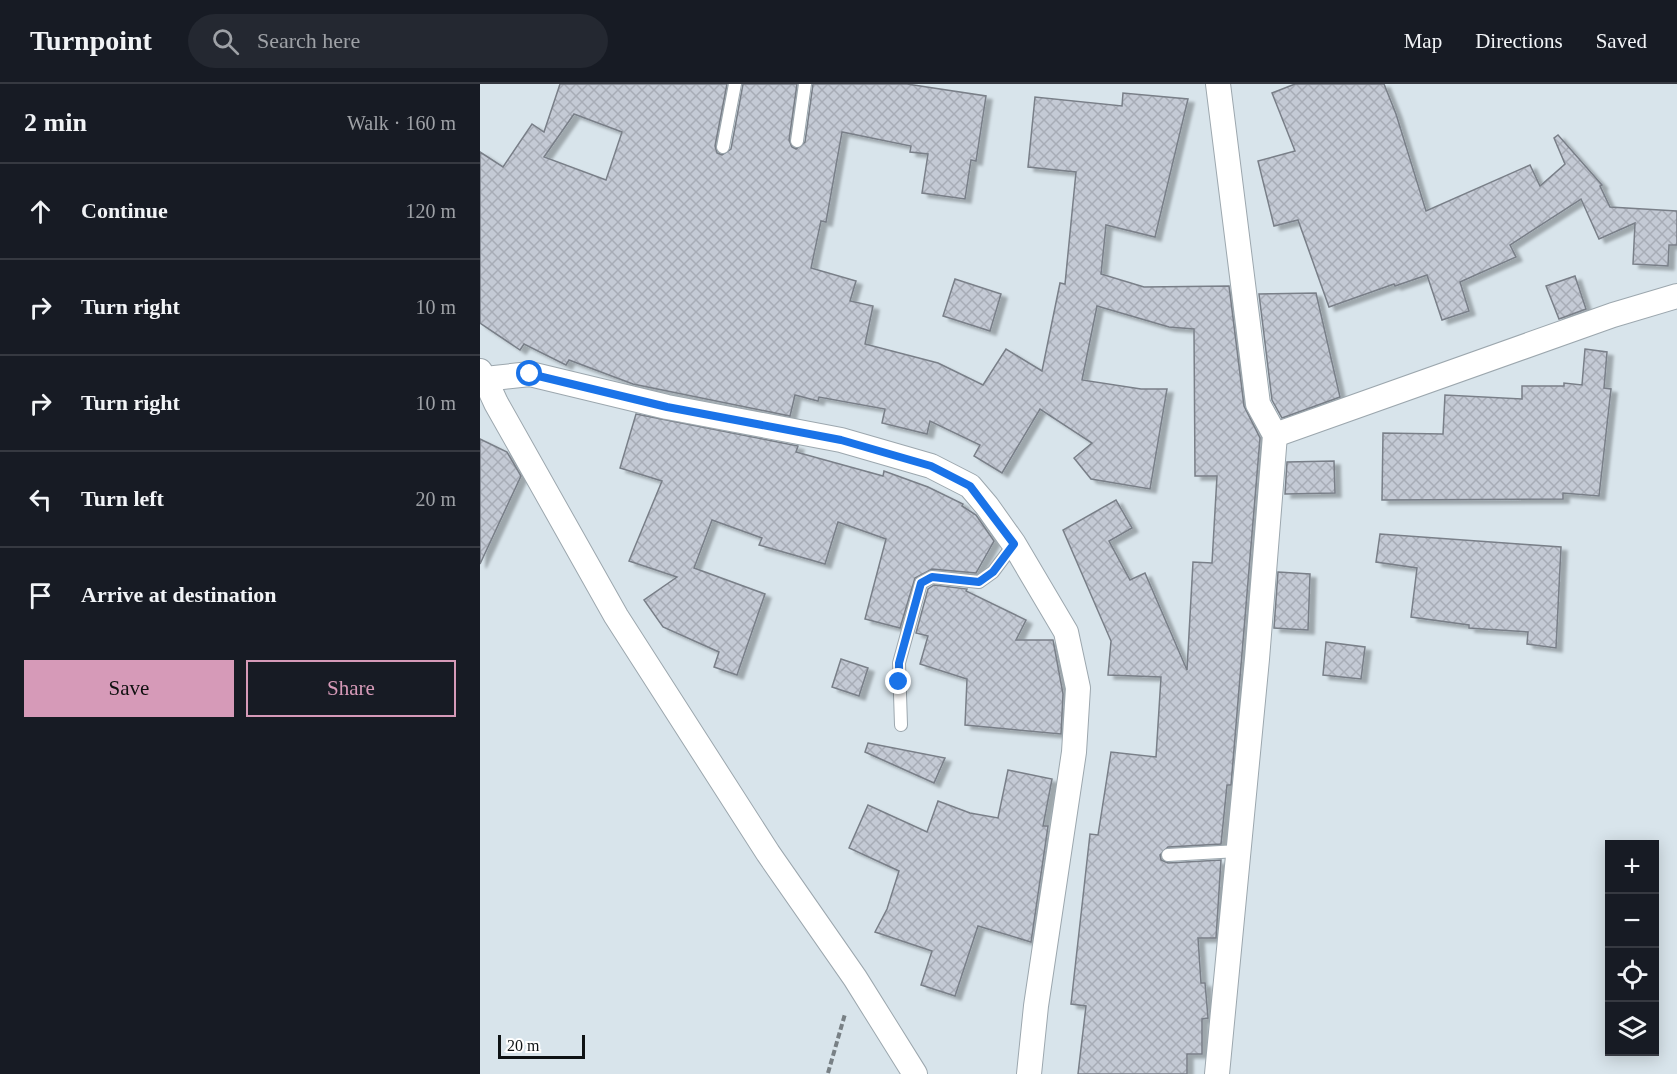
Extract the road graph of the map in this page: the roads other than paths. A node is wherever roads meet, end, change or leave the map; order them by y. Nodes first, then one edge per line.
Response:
1 (735, 84) edge
2 (805, 84) edge
3 (1218, 84) edge
4 (797, 141) dead end
5 (723, 147) dead end
6 (1677, 296) edge
7 (483, 375) edge
8 (1275, 435) junction
9 (1014, 544) junction
10 (901, 725) dead end
11 (1238, 851) junction
12 (1168, 855) dead end
13 (915, 1074) edge
14 (1029, 1074) edge
15 (1217, 1074) edge

1 - 5 lane
2 - 4 lane
3 - 8 street
6 - 8 street
7 - 9 street
7 - 13 street
8 - 11 street
9 - 10 lane
9 - 14 street
11 - 12 lane
11 - 15 street

